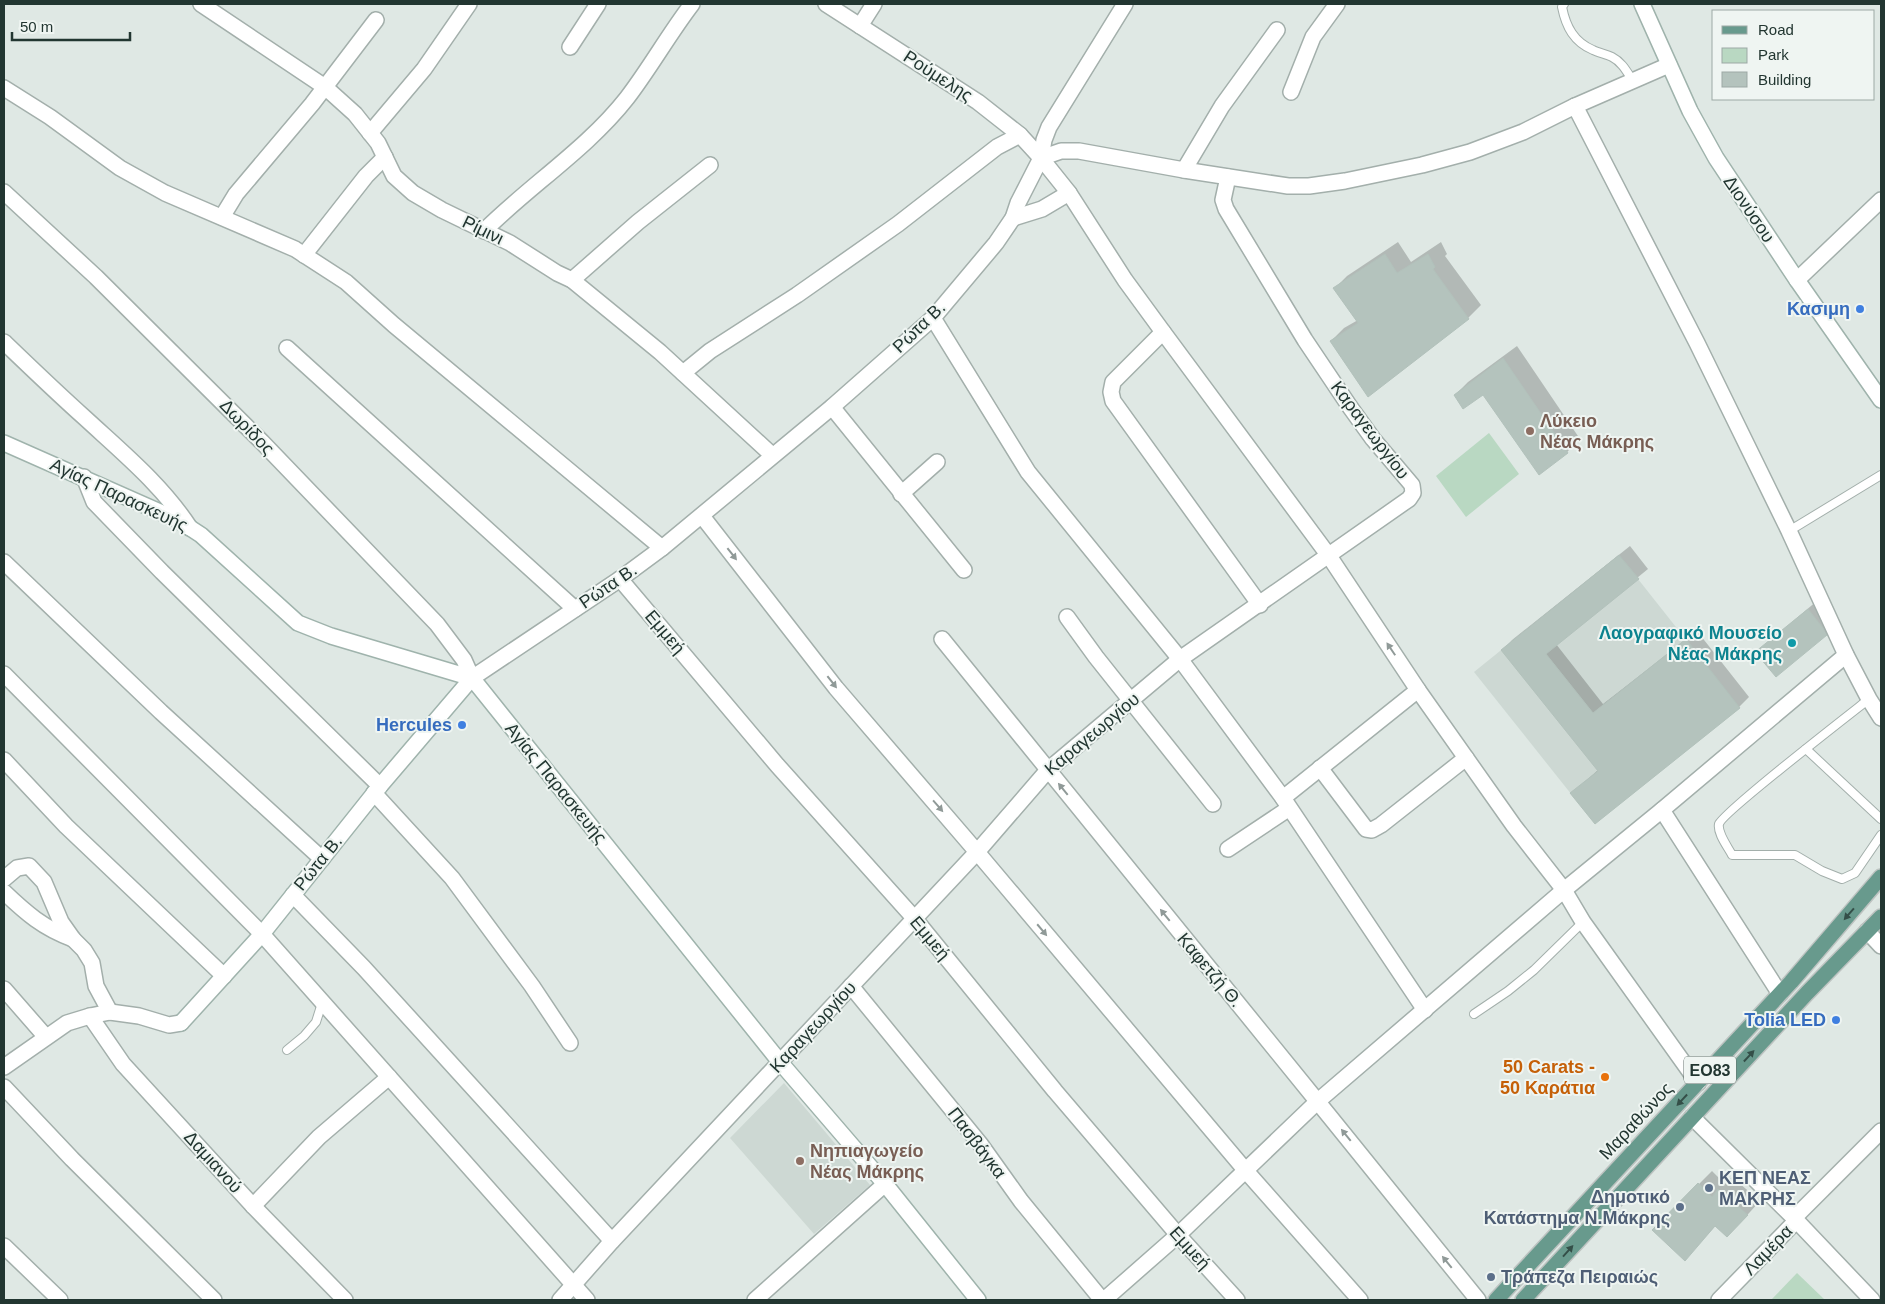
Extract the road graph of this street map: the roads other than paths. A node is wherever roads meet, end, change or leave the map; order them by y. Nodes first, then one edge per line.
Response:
1 (202, 4) edge
2 (469, 4) edge
3 (598, 4) edge
4 (692, 4) edge
5 (826, 4) edge
6 (874, 4) edge
7 (1125, 4) edge
8 (1337, 4) edge
9 (1564, 4) edge
10 (1642, 4) edge
11 (376, 20) dead end
12 (860, 26) junction
13 (1276, 30) dead end
14 (570, 47) dead end
15 (1668, 65) junction
16 (1633, 81) junction
17 (325, 87) junction
18 (4, 88) edge
19 (1291, 92) dead end
20 (1575, 106) junction
21 (370, 133) junction
22 (1020, 135) junction
23 (386, 157) junction
24 (1042, 158) junction
25 (710, 165) dead end
26 (1184, 170) junction
27 (1228, 177) junction
28 (4, 192) edge
29 (1069, 193) junction
30 (1881, 200) edge
31 (222, 217) junction
32 (1013, 218) junction
33 (484, 231) junction
34 (304, 255) junction
35 (572, 280) junction
36 (1797, 280) junction
37 (933, 318) junction
38 (1163, 332) junction
39 (4, 342) edge
40 (287, 348) dead end
41 (683, 374) junction
42 (1881, 400) edge
43 (832, 407) junction
44 (4, 443) edge
45 (772, 455) junction
46 (937, 462) dead end
47 (1881, 475) edge
48 (84, 477) junction
49 (901, 494) junction
50 (702, 516) junction
51 (190, 528) junction
52 (1788, 531) junction
53 (662, 548) junction
54 (1329, 556) junction
55 (4, 562) edge
56 (964, 570) dead end
57 (620, 579) junction
58 (1260, 605) junction
59 (574, 609) junction
60 (1067, 617) dead end
61 (942, 639) dead end
62 (1846, 655) junction
63 (1180, 659) junction
64 (4, 674) edge
65 (472, 678) junction
66 (1418, 690) junction
67 (1868, 699) junction
68 (1131, 701) junction
69 (1881, 718) edge
70 (1806, 749) junction
71 (1466, 758) junction
72 (4, 760) edge
73 (1320, 768) junction
74 (1048, 770) junction
75 (377, 790) junction
76 (1213, 804) dead end
77 (1286, 804) junction
78 (1662, 810) junction
79 (1881, 820) edge
80 (1881, 835) edge
81 (1228, 849) dead end
82 (977, 852) junction
83 (322, 859) junction
84 (1881, 877) edge
85 (4, 879) edge
86 (1564, 890) junction
87 (4, 892) edge
88 (293, 895) junction
89 (1881, 917) edge
90 (914, 918) junction
91 (1583, 922) junction
92 (1867, 931) junction
93 (262, 934) junction
94 (73, 939) junction
95 (1881, 946) edge
96 (224, 976) junction
97 (851, 986) junction
98 (4, 988) edge
99 (1780, 994) junction
100 (322, 1003) junction
101 (1425, 1010) junction
102 (110, 1012) junction
103 (1474, 1014) dead end
104 (90, 1016) junction
105 (46, 1037) junction
106 (570, 1043) dead end
107 (287, 1050) dead end
108 (780, 1062) junction
109 (4, 1067) edge
110 (389, 1077) junction
111 (1698, 1083) junction
112 (4, 1087) edge
113 (1318, 1101) junction
114 (1692, 1117) junction
115 (1881, 1131) edge
116 (1246, 1171) junction
117 (885, 1184) junction
118 (253, 1206) junction
119 (1795, 1220) junction
120 (1178, 1235) junction
121 (612, 1241) junction
122 (4, 1246) edge
123 (572, 1285) junction
124 (60, 1300) edge
125 (214, 1300) edge
126 (345, 1300) edge
127 (560, 1300) edge
128 (586, 1300) edge
129 (755, 1300) edge
130 (978, 1300) edge
131 (1103, 1300) edge
132 (1237, 1300) edge
133 (1360, 1300) edge
134 (1478, 1300) edge
135 (1496, 1300) edge
136 (1523, 1300) edge
137 (1719, 1300) edge
138 (1872, 1300) edge

1 - 17 street, Ρίμινι
2 - 21 street
3 - 14 street
4 - 33 street
5 - 12 street, Ρούμελης
6 - 12 street
7 - 24 street, Ρώτα Β.
8 - 19 street
9 - 16 lane
10 - 15 street, Διονύσου
11 - 17 street
12 - 22 street, Ρούμελης
13 - 26 street
15 - 16 street
15 - 36 street, Διονύσου
16 - 20 street
17 - 21 street, Ρίμινι
17 - 31 street
18 - 31 street
20 - 27 street
20 - 52 street
21 - 23 street, Ρίμινι
22 - 24 street, Ρούμελης
22 - 41 street
23 - 33 street, Ρίμινι
23 - 34 street
24 - 26 street
24 - 29 street, Ρούμελης
24 - 32 street, Ρώτα Β.
25 - 35 street
26 - 27 street
27 - 54 street, Καραγεωργίου
28 - 65 street, Δωρίδος
29 - 32 street
29 - 38 street, Ρούμελης
30 - 36 street
31 - 34 street
32 - 37 street, Ρώτα Β.
33 - 35 street, Ρίμινι
34 - 53 street
35 - 41 street, Ρίμινι
36 - 42 street, Διονύσου
37 - 43 street, Ρώτα Β.
37 - 63 street
38 - 54 street, Ρούμελης
38 - 58 street
39 - 51 street
40 - 59 street
41 - 45 street, Ρίμινι
43 - 45 street, Ρώτα Β.
43 - 49 street
44 - 48 street, Αγίας Παρασκευής
45 - 50 street, Ρώτα Β.
46 - 49 street
47 - 52 lane
48 - 51 street, Αγίας Παρασκευής
48 - 75 street
49 - 56 street
50 - 53 street, Ρώτα Β.
50 -> 82 street
51 - 65 street, Αγίας Παρασκευής
52 - 62 street
53 - 57 street, Ρώτα Β.
54 - 58 street, Καραγεωργίου
66 -> 54 street, Ρούμελης
55 - 83 street
57 - 59 street, Ρώτα Β.
57 - 90 street, Εμμεή
58 - 63 street, Καραγεωργίου
59 - 65 street, Ρώτα Β.
60 - 68 street
61 - 74 street, Καφετζή Θ.
62 - 67 street
62 - 78 street
63 - 68 street, Καραγεωργίου
63 - 77 street
64 - 93 street
65 - 75 street, Ρώτα Β.
65 - 108 street, Αγίας Παρασκευής
66 - 71 street, Ρούμελης
66 - 73 street
67 - 69 street
67 - 70 lane
68 - 74 street, Καραγεωργίου
68 - 76 street
70 - 79 lane
70 - 80 lane
71 - 73 street
71 - 86 street, Ρούμελης
72 - 96 street
73 - 77 street
74 - 82 street, Καραγεωργίου
113 -> 74 street, Καφετζή Θ.
75 - 83 street, Ρώτα Β.
75 - 106 street
77 - 81 street
77 - 101 street
78 - 86 street
78 - 99 street
82 - 90 street, Καραγεωργίου
82 -> 116 street
83 - 88 street, Ρώτα Β.
84 -> 99 main road, Μαραθώνος / ΕΟ83
85 - 94 street
86 - 91 street, Ρούμελης
86 - 101 street
87 - 94 street
88 - 93 street, Ρώτα Β.
88 - 121 street
89 - 92 main road, ΕΟ83
90 - 97 street, Καραγεωργίου
90 - 120 street, Εμμεή
91 - 103 lane
91 - 111 street, Ρούμελης
92 - 95 street
114 -> 92 main road, ΕΟ83
93 - 96 street, Ρώτα Β.
93 - 100 street
94 - 102 street
96 - 102 street, Ρώτα Β.
97 - 108 street, Καραγεωργίου
97 - 131 street, Πασβάγκα
98 - 105 street
99 - 111 main road, Μαραθώνος / ΕΟ83
100 - 107 lane
100 - 110 street
101 - 113 street
102 - 104 street
104 - 105 street
104 - 118 street, Δαμιανού
105 - 109 street
108 - 117 street, Αγίας Παρασκευής
108 - 121 street, Καραγεωργίου
110 - 118 street
110 - 123 street
111 -> 135 main road, Μαραθώνος / ΕΟ83
112 - 125 street
113 - 116 street
134 -> 113 street, Καφετζή Θ.
114 - 119 street
136 -> 114 main road, ΕΟ83
115 - 119 street, Λαμέρα
116 - 120 street
116 - 133 street
117 - 129 street
117 - 130 street, Αγίας Παρασκευής
118 - 126 street, Δαμιανού
119 - 137 street, Λαμέρα
119 - 138 street
120 - 131 street
120 - 132 street, Εμμεή
121 - 123 street, Καραγεωργίου
122 - 124 street
123 - 127 street, Καραγεωργίου
123 - 128 street

